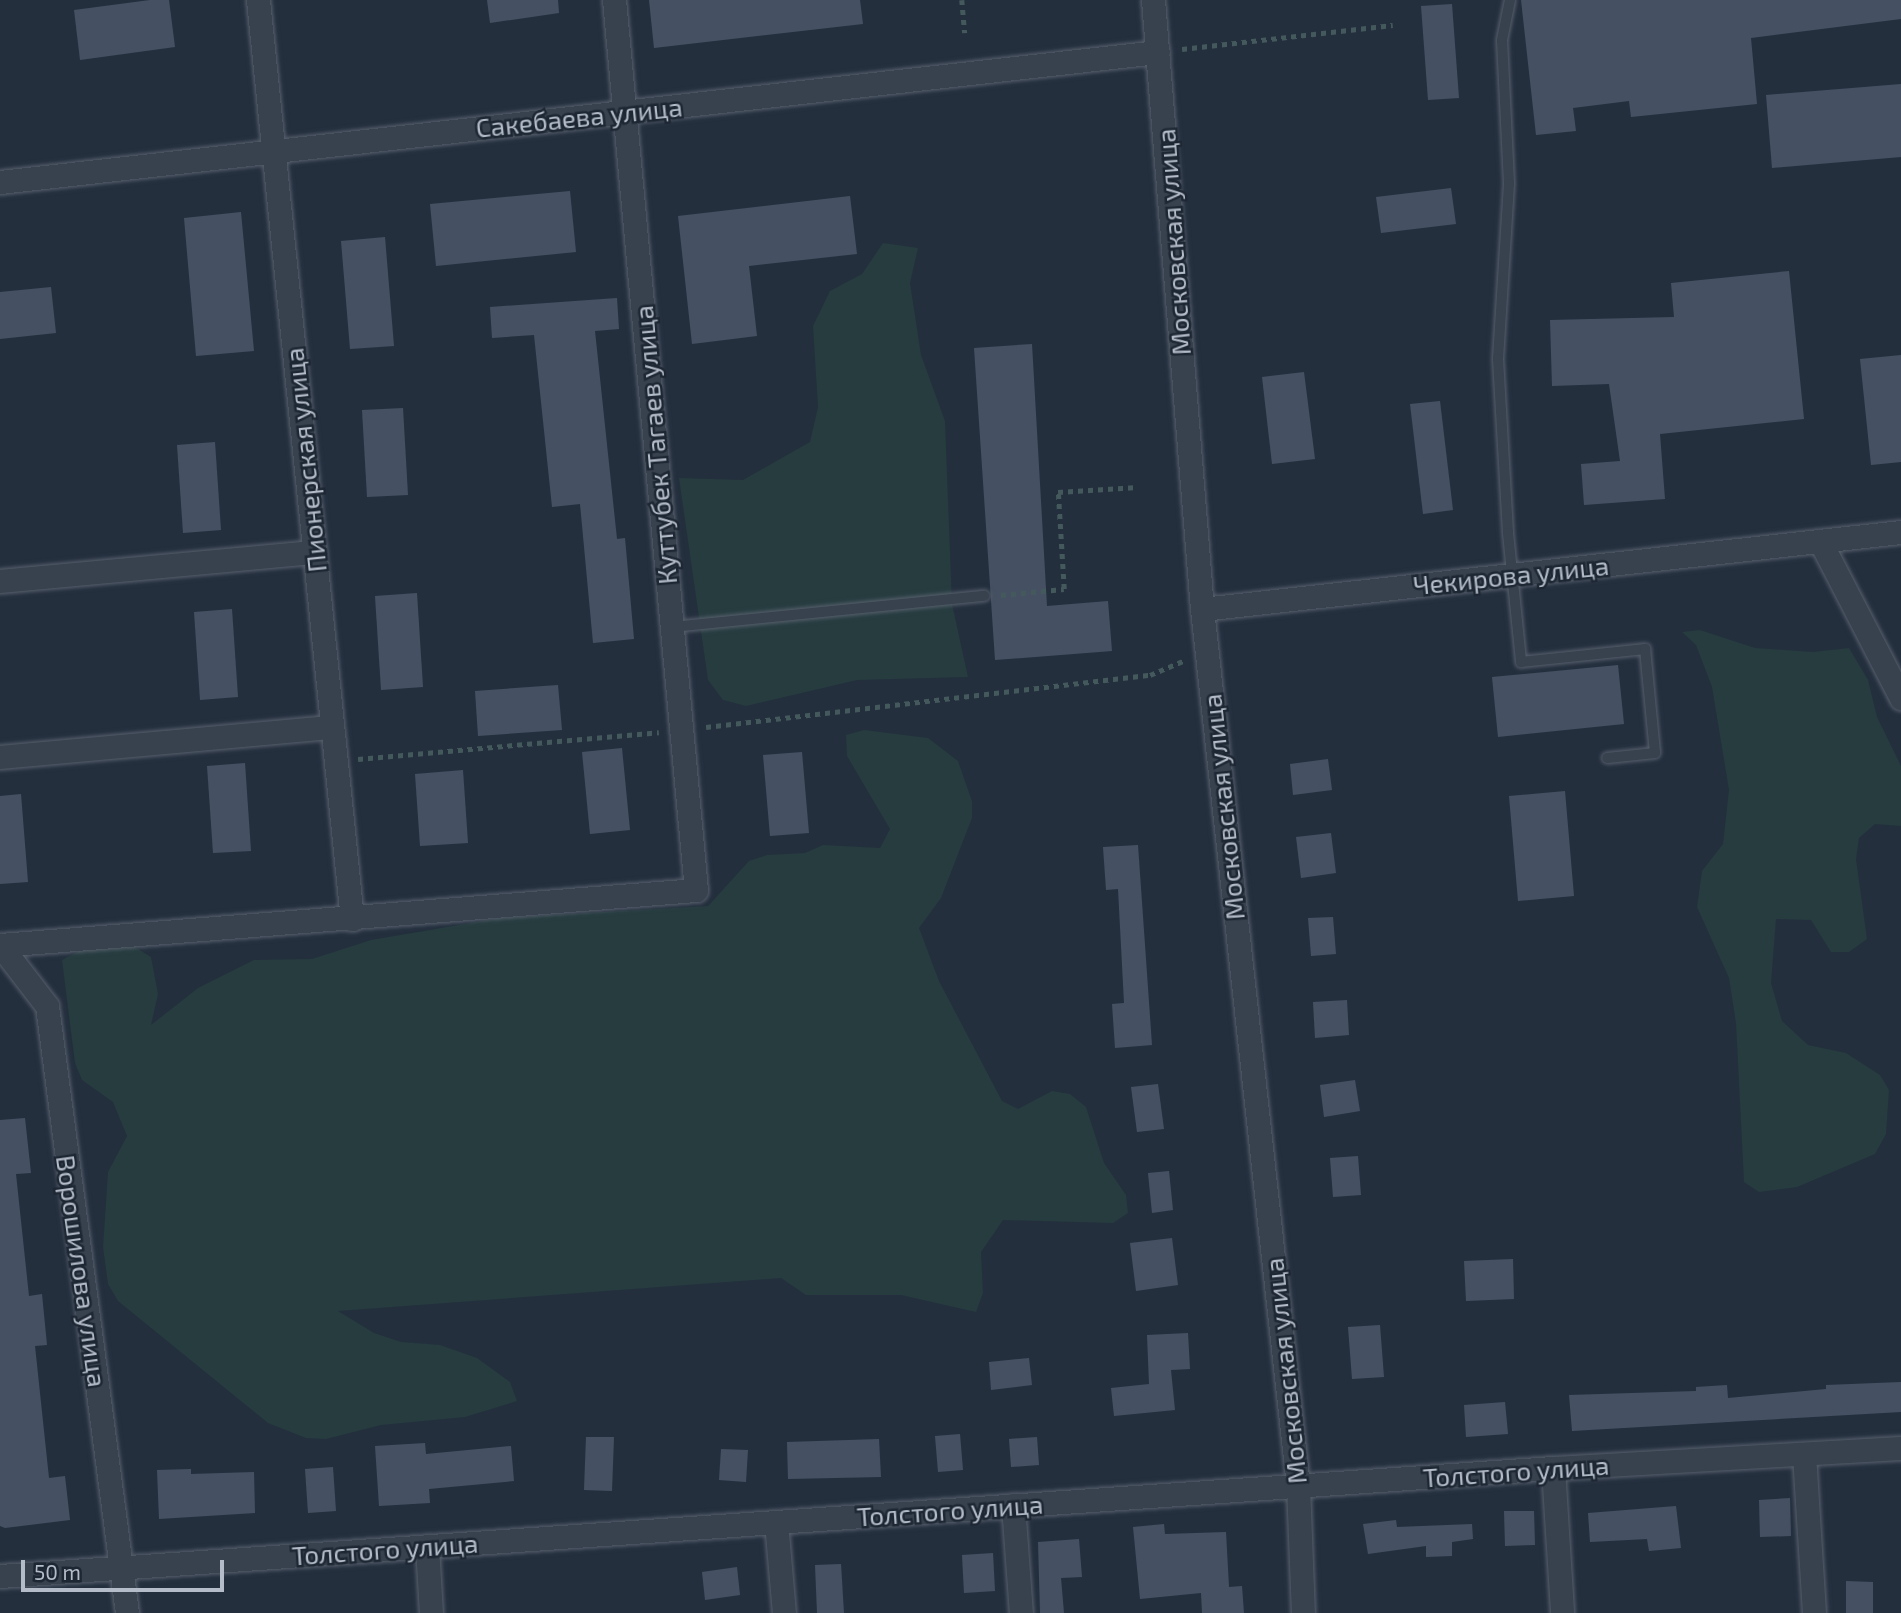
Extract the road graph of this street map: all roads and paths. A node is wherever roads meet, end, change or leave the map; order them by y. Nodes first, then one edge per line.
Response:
1 (258, 0) edge
2 (614, 0) edge
3 (962, 0) edge
4 (1153, 0) edge
5 (1510, 0) edge
6 (1393, 25) dead end
7 (965, 33) dead end
8 (1158, 52) junction
9 (624, 112) junction
10 (275, 151) junction
11 (0, 182) edge
12 (1138, 487) dead end
13 (1901, 532) edge
14 (1820, 541) junction
15 (315, 552) junction
16 (1512, 575) junction
17 (0, 580) edge
18 (984, 596) joint
19 (1202, 609) junction
20 (672, 627) junction
21 (1206, 650) junction
22 (1901, 698) edge
23 (332, 727) junction
24 (681, 730) junction
25 (0, 757) edge
26 (1607, 758) dead end
27 (336, 761) junction
28 (352, 919) junction
29 (0, 945) edge
30 (1901, 1448) edge
31 (1804, 1454) junction
32 (1553, 1468) junction
33 (1298, 1485) junction
34 (1013, 1505) junction
35 (776, 1522) junction
36 (427, 1546) junction
37 (122, 1568) junction
38 (0, 1576) edge
39 (127, 1613) edge
40 (431, 1613) edge
41 (784, 1613) edge
42 (1021, 1613) edge
43 (1303, 1613) edge
44 (1562, 1613) edge
45 (1814, 1613) edge

1 - 10 street, Пионерская улица
2 - 9 street, Куттубек Тагаев улица
3 - 7 path
4 - 8 street, Московская улица
5 - 16 lane
6 - 8 path
8 - 9 street, Сакебаева улица
8 - 19 street, Московская улица
9 - 10 street, Сакебаева улица
9 - 20 street, Куттубек Тагаев улица
10 - 11 street, Сакебаева улица
10 - 15 street, Пионерская улица
12 - 18 path
13 - 14 street, Чекирова улица
14 - 16 street, Чекирова улица
14 - 22 street
15 - 17 street
15 - 23 street, Пионерская улица
16 - 19 street, Чекирова улица
16 - 26 lane
18 - 20 lane
19 - 21 street, Московская улица
20 - 24 street, Куттубек Тагаев улица
21 - 24 path
21 - 33 street, Московская улица
23 - 25 street
23 - 27 street, Пионерская улица
24 - 27 path
24 - 28 street, Куттубек Тагаев улица
27 - 28 street, Пионерская улица
28 - 29 street
29 - 37 street, Ворошилова улица
30 - 31 street, Толстого улица
31 - 32 street, Толстого улица
31 - 45 street
32 - 33 street, Толстого улица
32 - 44 street
33 - 34 street, Толстого улица
33 - 43 street, Московская улица
34 - 35 street, Толстого улица
34 - 42 street
35 - 36 street, Толстого улица
35 - 41 street
36 - 37 street, Толстого улица
36 - 40 street
37 - 38 street, Толстого улица
37 - 39 street, Ворошилова улица

